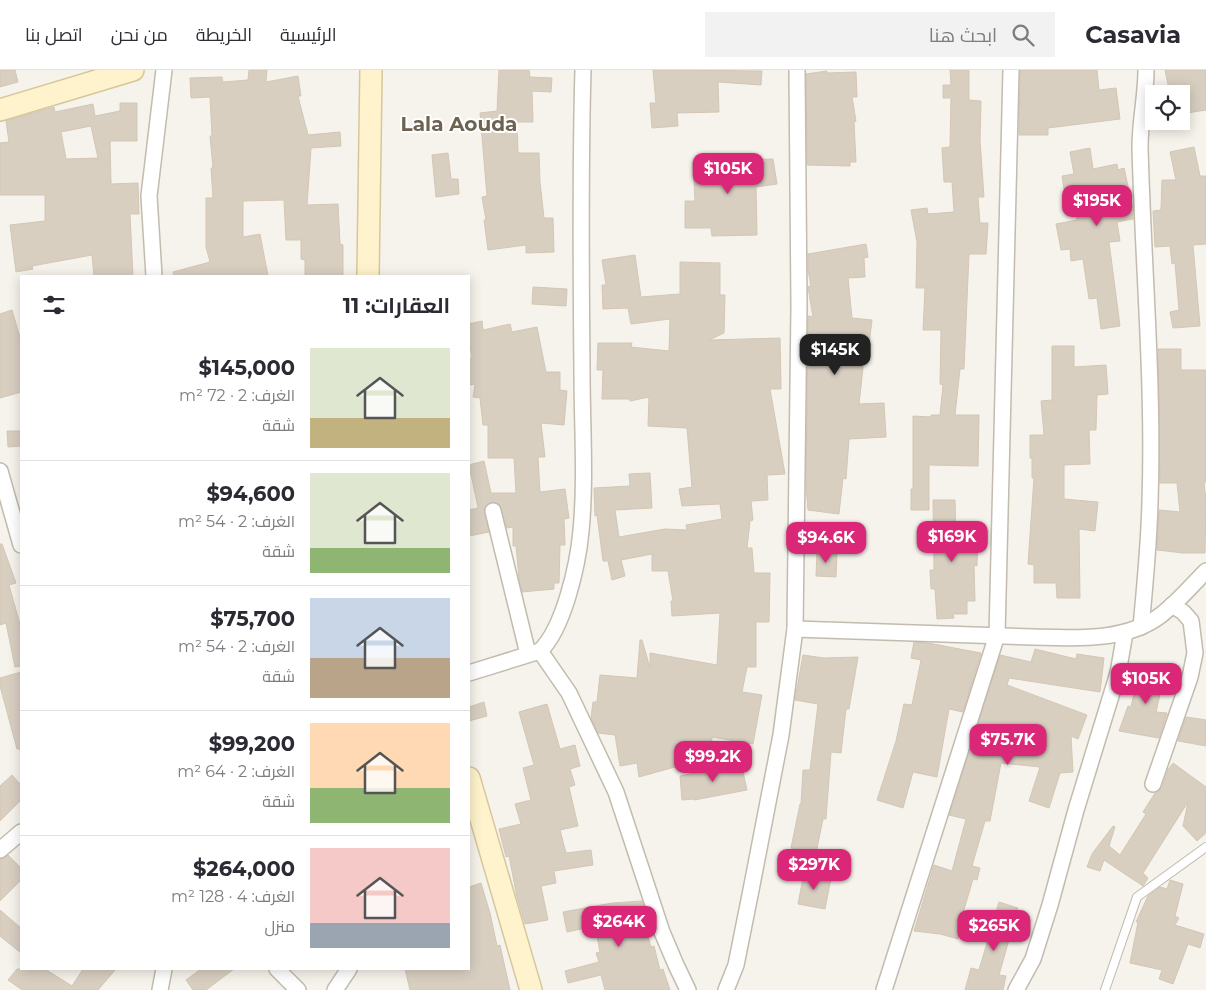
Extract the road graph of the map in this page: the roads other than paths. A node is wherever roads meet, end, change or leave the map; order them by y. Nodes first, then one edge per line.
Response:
1 (133, 70) edge
2 (164, 70) edge
3 (371, 70) edge
4 (582, 70) edge
5 (797, 70) edge
6 (1012, 70) edge
7 (1146, 70) edge
8 (0, 110) edge
9 (154, 275) edge
10 (368, 275) edge
11 (0, 471) edge
12 (494, 511) dead end
13 (20, 542) edge
14 (1206, 571) edge
15 (1172, 605) junction
16 (1140, 627) junction
17 (795, 629) junction
18 (1125, 632) junction
19 (997, 635) junction
20 (534, 652) junction
21 (470, 673) edge
22 (470, 781) edge
23 (1153, 784) dead end
24 (1206, 848) edge
25 (164, 970) edge
26 (278, 970) edge
27 (348, 970) edge
28 (160, 990) edge
29 (298, 990) edge
30 (335, 990) edge
31 (531, 990) edge
32 (688, 990) edge
33 (726, 990) edge
34 (884, 990) edge
35 (1016, 990) edge
36 (1105, 990) edge

1 - 8 main road
2 - 9 street
3 - 10 main road
4 - 20 street
5 - 17 street
6 - 19 street
7 - 16 street
11 - 13 street
12 - 20 street
14 - 15 street
15 - 16 street
15 - 23 street
16 - 18 street
17 - 19 street
17 - 33 street
18 - 19 street
18 - 35 street
19 - 34 street
20 - 21 street
20 - 32 street
22 - 31 main road
24 - 36 lane
25 - 28 street
26 - 29 street
27 - 30 street

